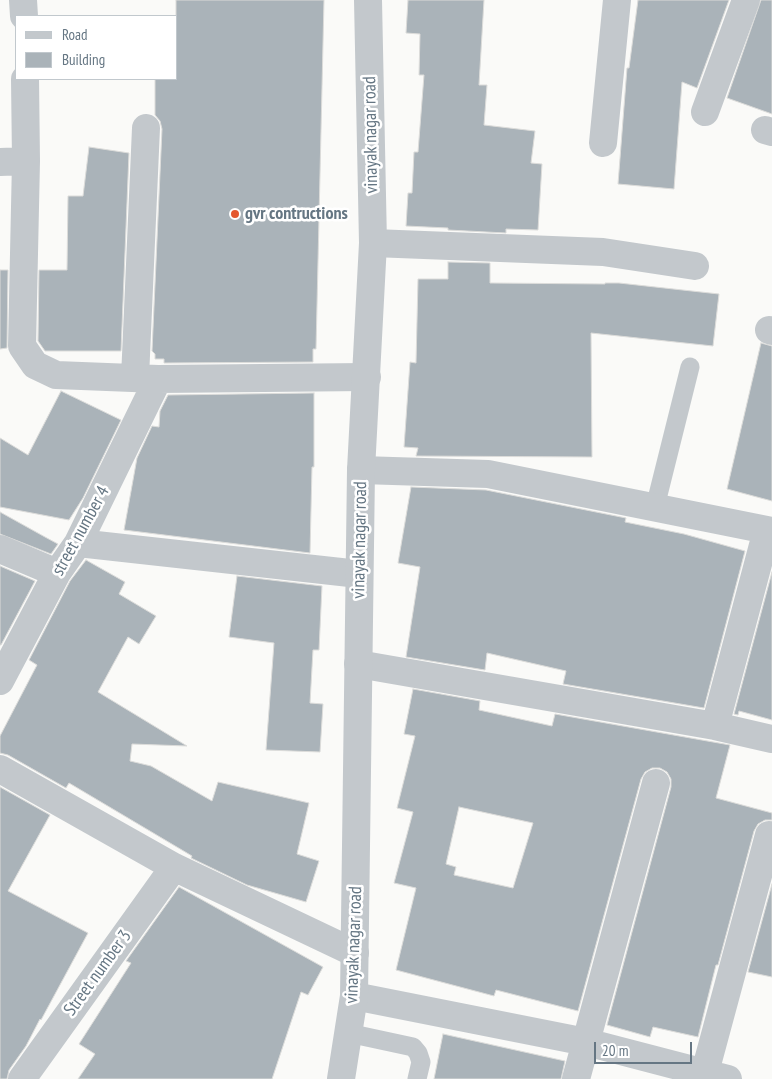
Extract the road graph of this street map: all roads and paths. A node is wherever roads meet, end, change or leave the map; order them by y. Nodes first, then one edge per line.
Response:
1 (23, 0) edge
2 (368, 0) edge
3 (617, 0) edge
4 (746, 0) edge
5 (24, 15) edge
6 (25, 80) edge
7 (705, 112) dead end
8 (146, 128) dead end
9 (603, 143) dead end
10 (13, 162) edge
11 (373, 243) junction
12 (695, 266) dead end
13 (690, 367) dead end
14 (367, 377) junction
15 (147, 378) junction
16 (361, 470) junction
17 (655, 507) junction
18 (770, 530) edge
19 (78, 543) junction
20 (0, 549) edge
21 (57, 573) junction
22 (360, 574) junction
23 (358, 664) junction
24 (0, 681) edge
25 (715, 726) junction
26 (772, 739) edge
27 (0, 769) edge
28 (656, 783) dead end
29 (769, 835) dead end
30 (174, 867) junction
31 (355, 953) junction
32 (354, 996) junction
33 (348, 1033) junction
34 (586, 1042) junction
35 (716, 1076) edge
36 (22, 1079) edge
37 (341, 1079) edge
38 (417, 1079) edge
39 (576, 1079) edge

1 - 5 street
2 - 11 street, vinayak nagar road
3 - 9 street
4 - 7 street
6 - 10 street
8 - 15 street
10 - 15 street
11 - 12 street
11 - 14 street, vinayak nagar road
13 - 17 lane
14 - 15 street
14 - 16 street, vinayak nagar road
15 - 19 street, street number 4
16 - 17 street
16 - 22 street, vinayak nagar road
17 - 18 street
18 - 25 street
19 - 21 street, street number 4
19 - 22 street
20 - 21 street
21 - 24 street, street number 4
22 - 23 street, vinayak nagar road
23 - 25 street
23 - 31 street, vinayak nagar road
25 - 26 street
27 - 30 street
28 - 34 street
29 - 35 street
30 - 31 street
30 - 36 street, Street number 3
31 - 32 street, vinayak nagar road
32 - 33 street, vinayak nagar road
32 - 34 street
33 - 37 street, vinayak nagar road
33 - 38 lane
34 - 35 street
34 - 39 street

